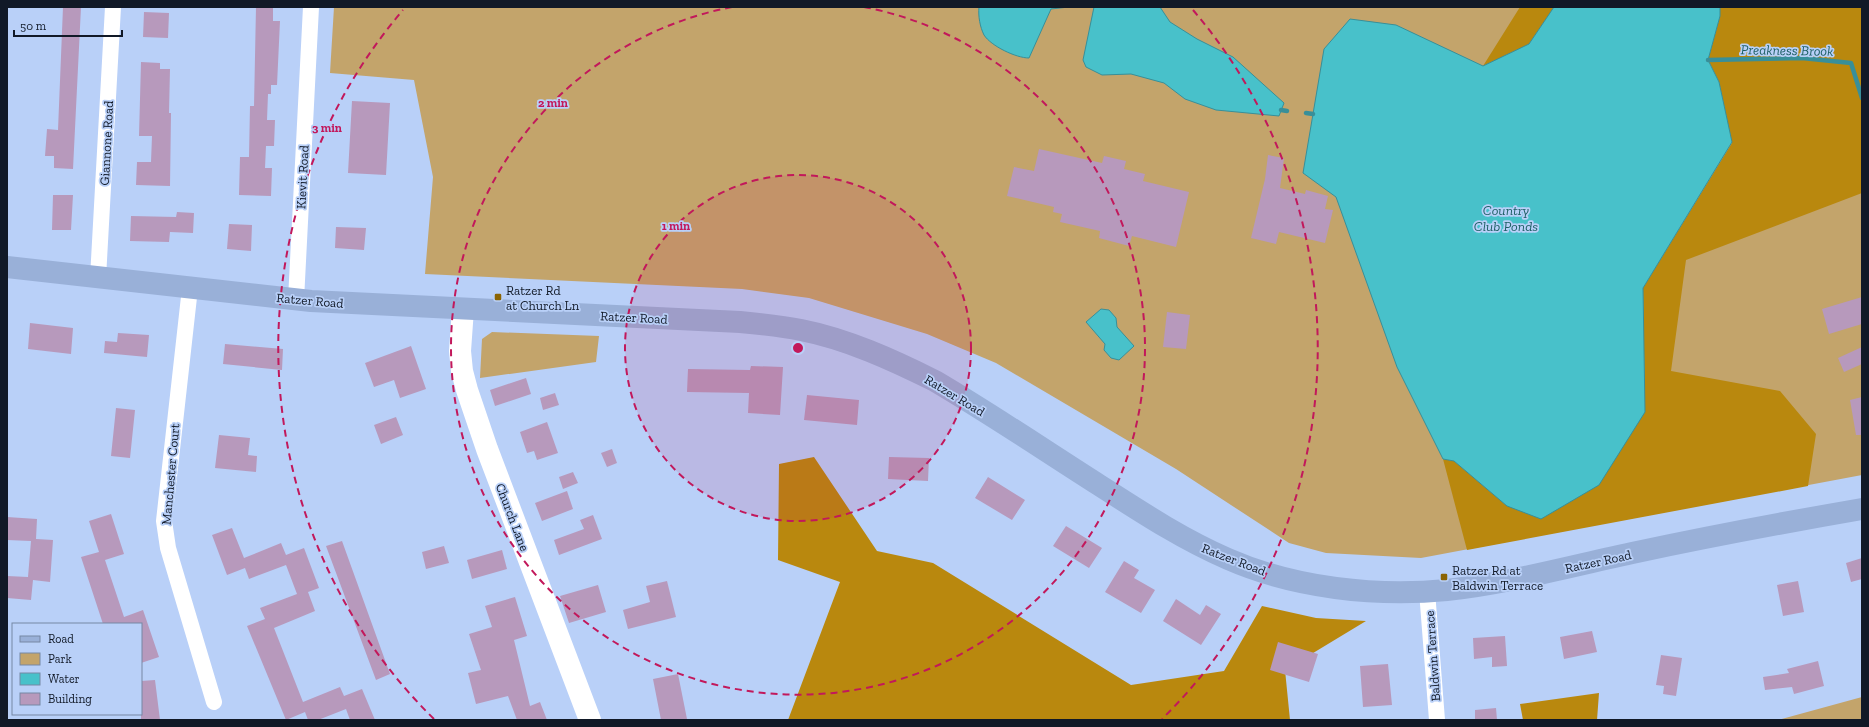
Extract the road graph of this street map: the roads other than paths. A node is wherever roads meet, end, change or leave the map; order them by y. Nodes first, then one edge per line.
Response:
1 (113, 7) edge
2 (311, 7) edge
3 (7, 267) edge
4 (98, 278) junction
5 (190, 288) junction
6 (296, 300) junction
7 (463, 309) junction
8 (1862, 510) edge
9 (1427, 591) junction
10 (214, 702) dead end
11 (590, 720) edge
12 (1437, 720) edge

1 - 4 street, Giannone Road
2 - 6 street, Kievit Road
3 - 4 main road, Ratzer Road
4 - 5 main road, Ratzer Road
5 - 6 main road, Ratzer Road
5 - 10 street, Manchester Court
6 - 7 main road, Ratzer Road
7 - 9 main road, Ratzer Road
7 - 11 street, Church Lane
8 - 9 main road, Ratzer Road
9 - 12 street, Baldwin Terrace

